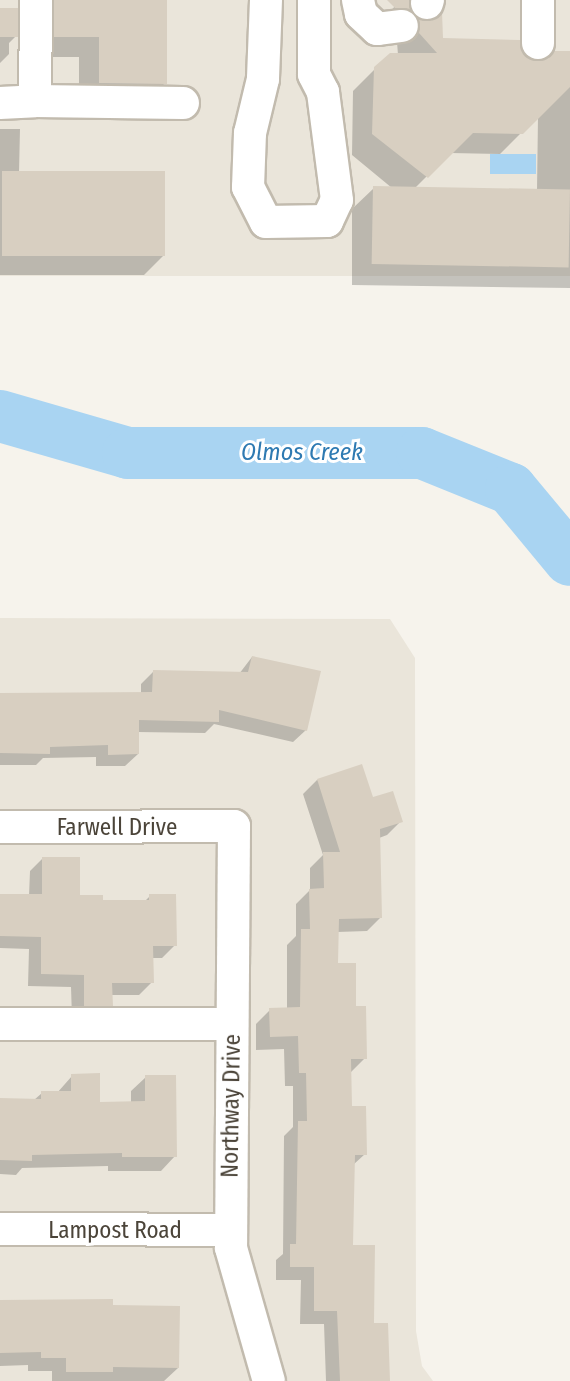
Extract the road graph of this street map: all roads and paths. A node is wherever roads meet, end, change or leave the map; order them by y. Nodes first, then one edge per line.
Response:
1 (36, 0) edge
2 (266, 0) edge
3 (314, 0) edge
4 (358, 0) edge
5 (538, 0) edge
6 (402, 26) dead end
7 (538, 43) dead end
8 (35, 101) junction
9 (0, 103) edge
10 (183, 103) dead end
11 (0, 827) edge
12 (234, 827) joint
13 (0, 1024) edge
14 (232, 1024) junction
15 (0, 1229) edge
16 (230, 1230) junction
17 (269, 1381) edge

1 - 8 street
2 - 3 street
4 - 6 street
5 - 7 street
8 - 9 street
8 - 10 street
11 - 12 street, Farwell Drive
12 - 14 street, Northway Drive
13 - 14 street
14 - 16 street, Northway Drive
15 - 16 street, Lampost Road
16 - 17 street, Northway Drive

